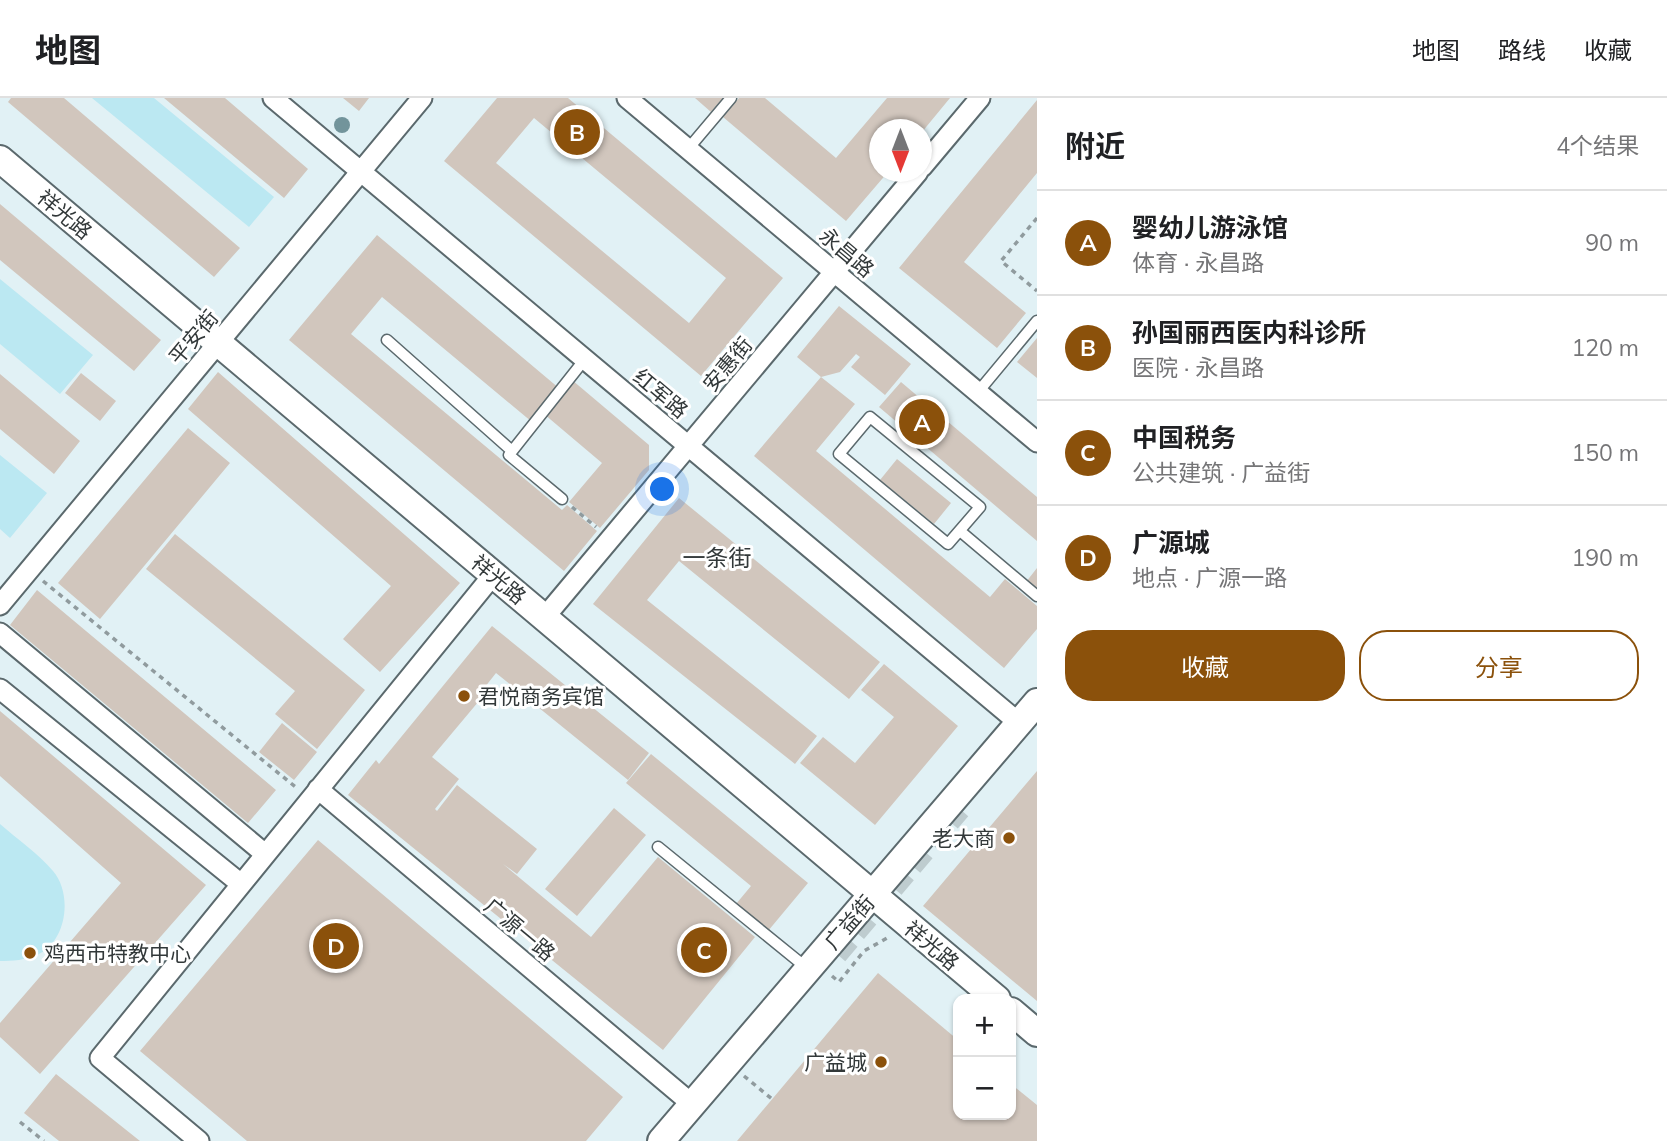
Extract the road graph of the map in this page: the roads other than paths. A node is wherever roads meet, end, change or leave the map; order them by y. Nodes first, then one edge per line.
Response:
1 (273, 98) edge
2 (422, 98) edge
3 (627, 98) edge
4 (731, 98) edge
5 (979, 98) edge
6 (688, 149) junction
7 (932, 155) edge
8 (0, 159) edge
9 (361, 171) junction
10 (910, 182) edge
11 (834, 272) junction
12 (1037, 321) edge
13 (387, 340) dead end
14 (218, 343) junction
15 (584, 359) junction
16 (978, 392) junction
17 (1037, 442) edge
18 (688, 446) junction
19 (512, 452) junction
20 (562, 499) road end
21 (960, 531) junction
22 (493, 575) junction
23 (1037, 596) edge
24 (0, 605) edge
25 (544, 618) junction
26 (0, 633) edge
27 (0, 689) edge
28 (1037, 702) edge
29 (1019, 723) junction
30 (314, 794) junction
31 (658, 847) dead end
32 (265, 854) junction
33 (241, 884) junction
34 (872, 894) junction
35 (816, 970) junction
36 (991, 994) edge
37 (1016, 1015) edge
38 (1037, 1033) edge
39 (692, 1104) junction
40 (199, 1141) edge
41 (661, 1141) edge

1 - 9 street, 红军路
2 - 9 street, 平安街
3 - 6 street, 永昌路
4 - 6 lane
5 - 7 street
6 - 11 street, 永昌路
8 - 14 street, 祥光路
9 - 14 street, 平安街
9 - 15 street, 红军路
10 - 11 street, 安惠街
11 - 16 street, 永昌路
11 - 18 street, 安惠街
12 - 16 lane
13 - 19 lane
14 - 22 street, 祥光路
14 - 24 street, 平安街
15 - 18 street, 红军路
15 - 19 lane
16 - 17 street, 永昌路
18 - 25 street, 安惠街
18 - 29 street, 红军路
19 - 20 lane
21 - 21 lane
21 - 23 lane
22 - 25 street, 祥光路
22 - 30 street
25 - 34 street, 祥光路
26 - 32 street
27 - 33 street
28 - 29 street, 广益街
29 - 34 street, 广益街
30 - 32 street
30 - 39 street, 广源一路
31 - 35 lane
32 - 33 street
33 - 40 street
34 - 35 street, 广益街
34 - 36 street, 祥光路
35 - 39 street, 广益街
37 - 38 street
39 - 41 street, 广益街

